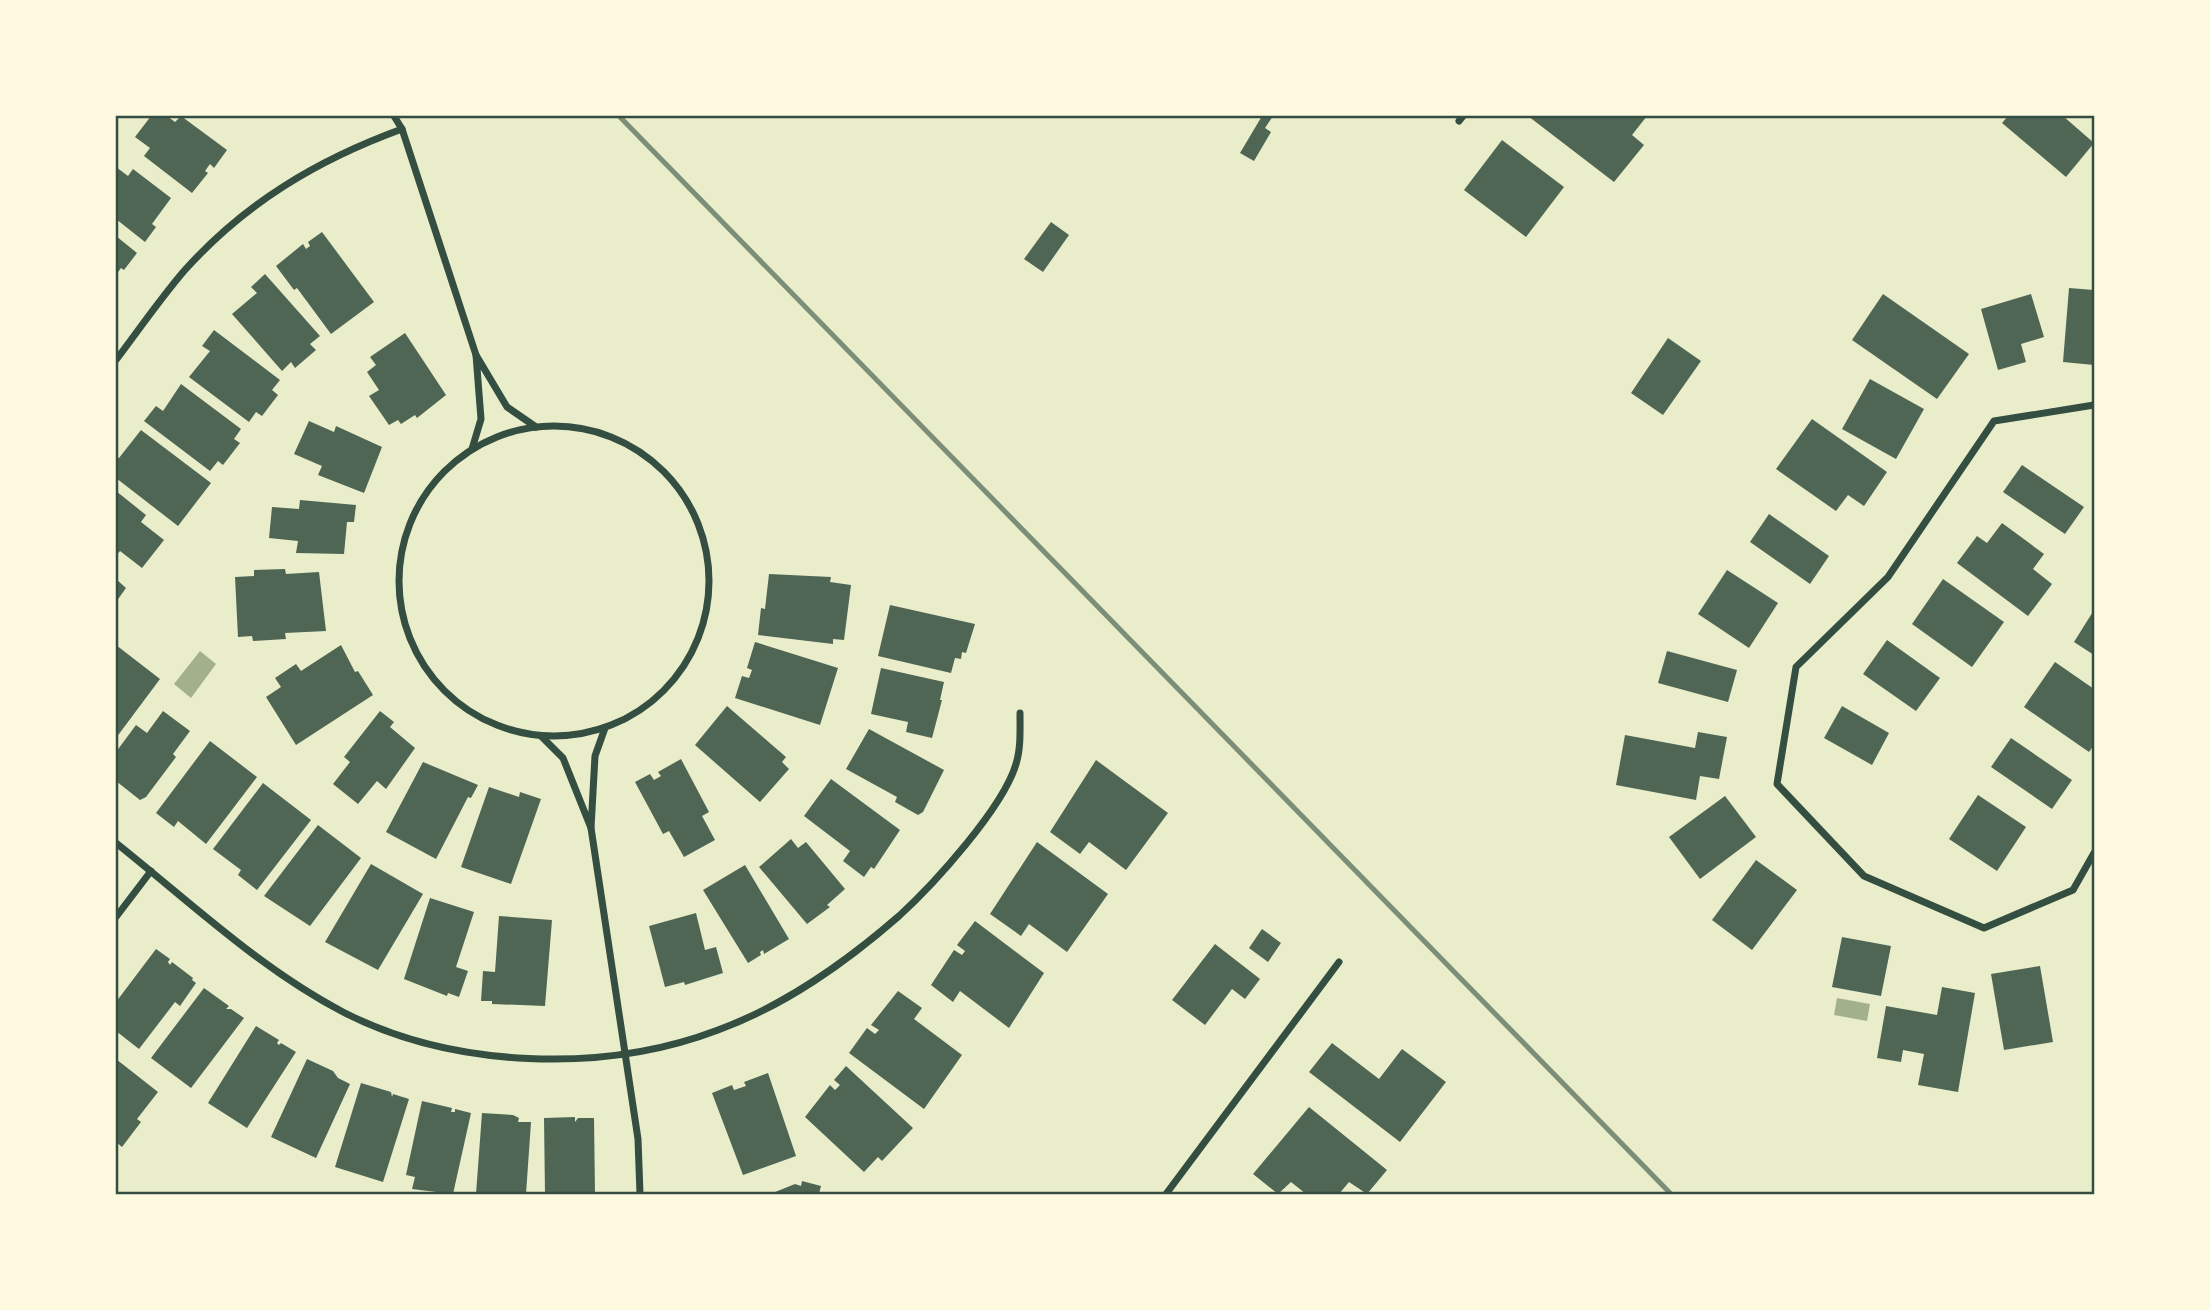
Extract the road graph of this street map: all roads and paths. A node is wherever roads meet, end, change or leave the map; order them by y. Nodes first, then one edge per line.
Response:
1 (394, 116) edge
2 (402, 116) edge
3 (402, 130) junction
4 (476, 355) junction
5 (116, 360) edge
6 (2095, 405) edge
7 (536, 427) junction
8 (472, 450) junction
9 (1020, 713) dead end
10 (605, 728) junction
11 (541, 736) junction
12 (591, 828) junction
13 (116, 843) edge
14 (2095, 853) edge
15 (151, 871) junction
16 (116, 917) edge
17 (1339, 962) dead end
18 (625, 1053) junction
19 (640, 1195) edge
20 (1166, 1195) edge

1 - 3 street
2 - 3 street
3 - 4 street
3 - 5 street
4 - 7 street
4 - 8 street
6 - 14 street
7 - 8 street
7 - 10 street
8 - 11 street
9 - 18 street
10 - 11 street
10 - 12 street
11 - 12 street
12 - 18 street
13 - 15 street
15 - 16 street
15 - 18 street
17 - 20 street
18 - 19 street

